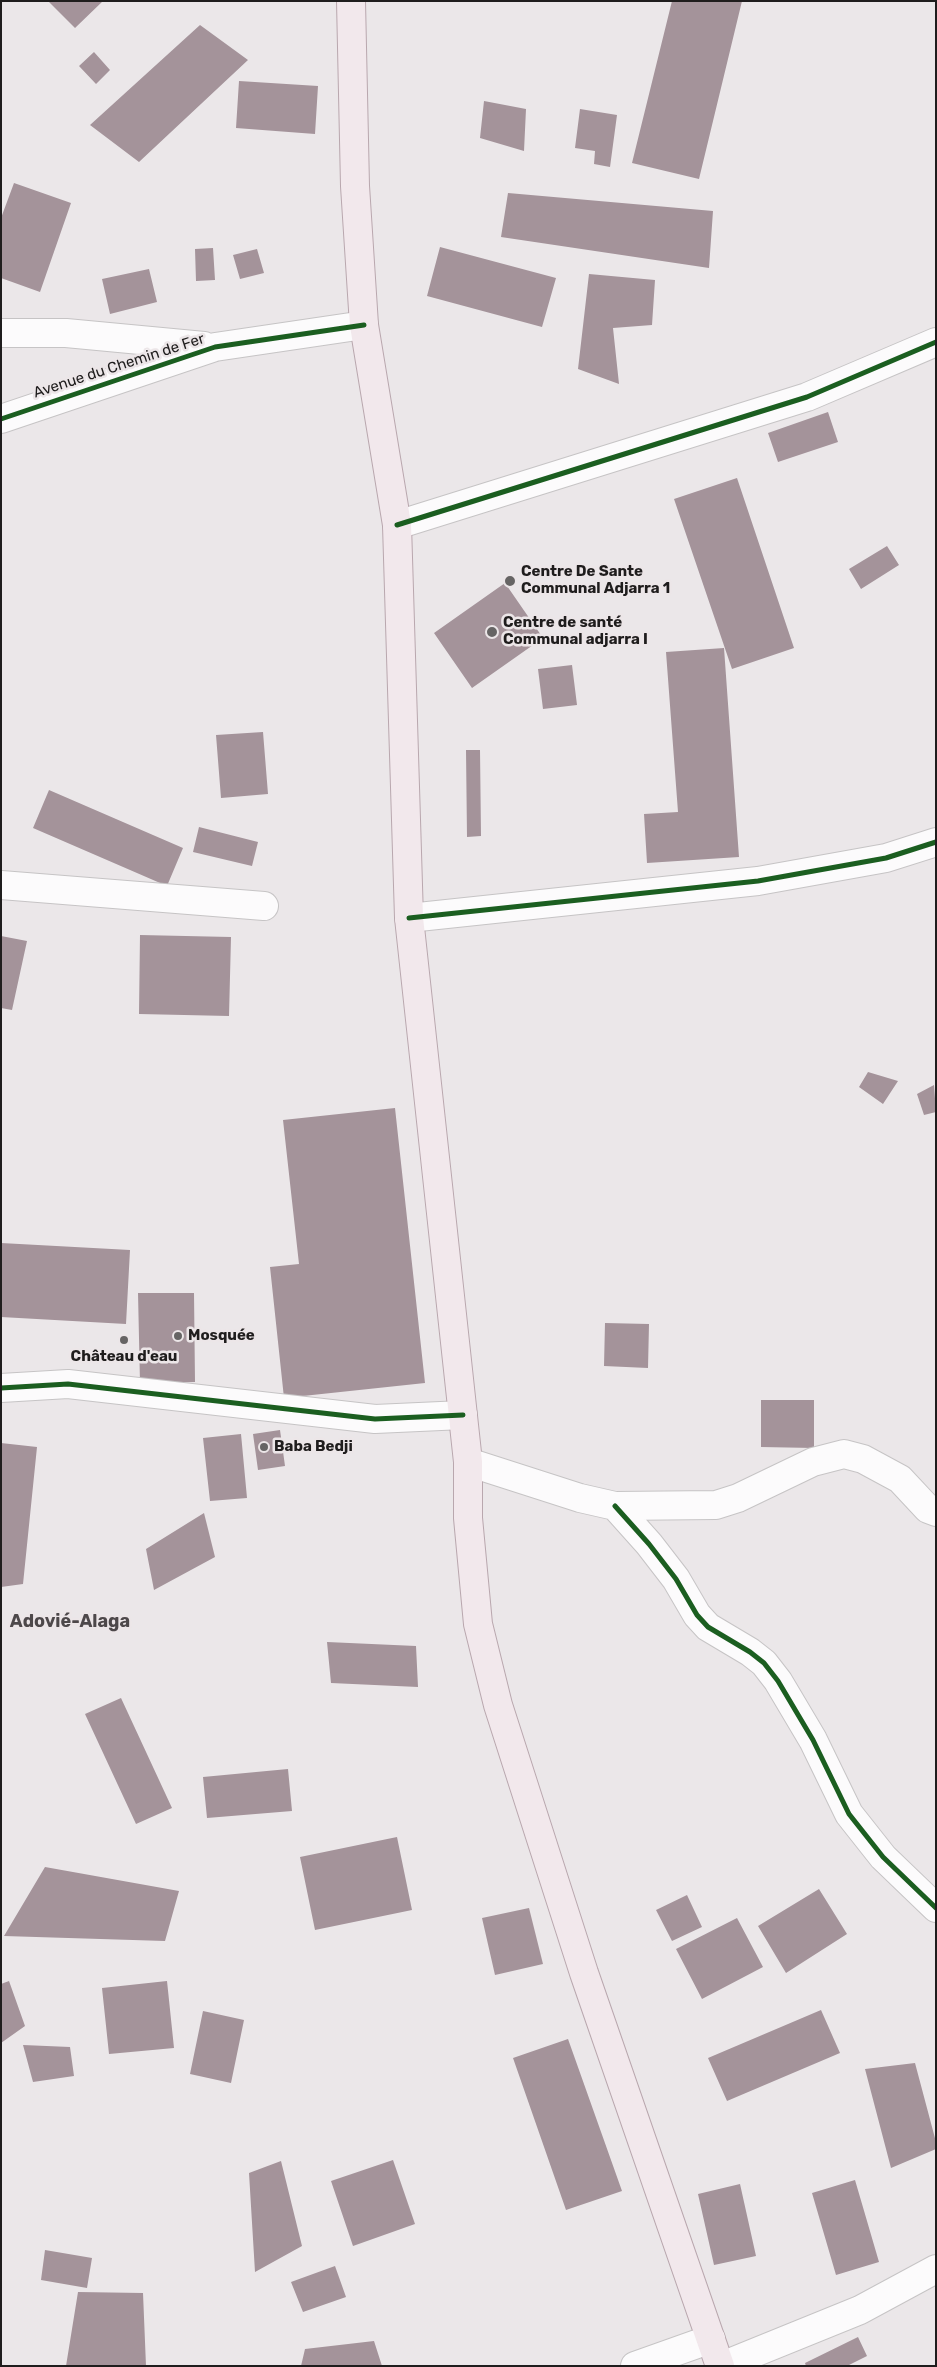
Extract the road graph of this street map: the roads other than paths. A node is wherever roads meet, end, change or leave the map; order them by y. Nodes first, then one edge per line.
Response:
1 (351, 1) edge
2 (364, 1) edge
3 (353, 30) junction
4 (364, 325) junction
5 (1, 333) edge
6 (936, 342) edge
7 (215, 347) junction
8 (1, 419) edge
9 (397, 525) junction
10 (936, 842) edge
11 (1, 885) edge
12 (264, 906) dead end
13 (409, 918) junction
14 (1, 1388) edge
15 (463, 1415) junction
16 (468, 1462) junction
17 (615, 1506) junction
18 (936, 1512) edge
19 (936, 1908) edge
20 (936, 2269) edge
21 (711, 2339) junction
22 (635, 2366) edge
23 (721, 2366) edge

1 - 3 main road
2 - 3 street
3 - 4 main road
4 - 7 street, Avenue du Chemin de Fer
4 - 9 main road
5 - 7 street
6 - 9 street
7 - 8 street, Avenue du Chemin de Fer
9 - 13 main road
10 - 13 street
11 - 12 street
13 - 15 main road
14 - 15 street
15 - 16 main road
16 - 17 street
16 - 21 main road
17 - 18 street
17 - 19 street
20 - 23 street
21 - 22 street
21 - 23 main road

